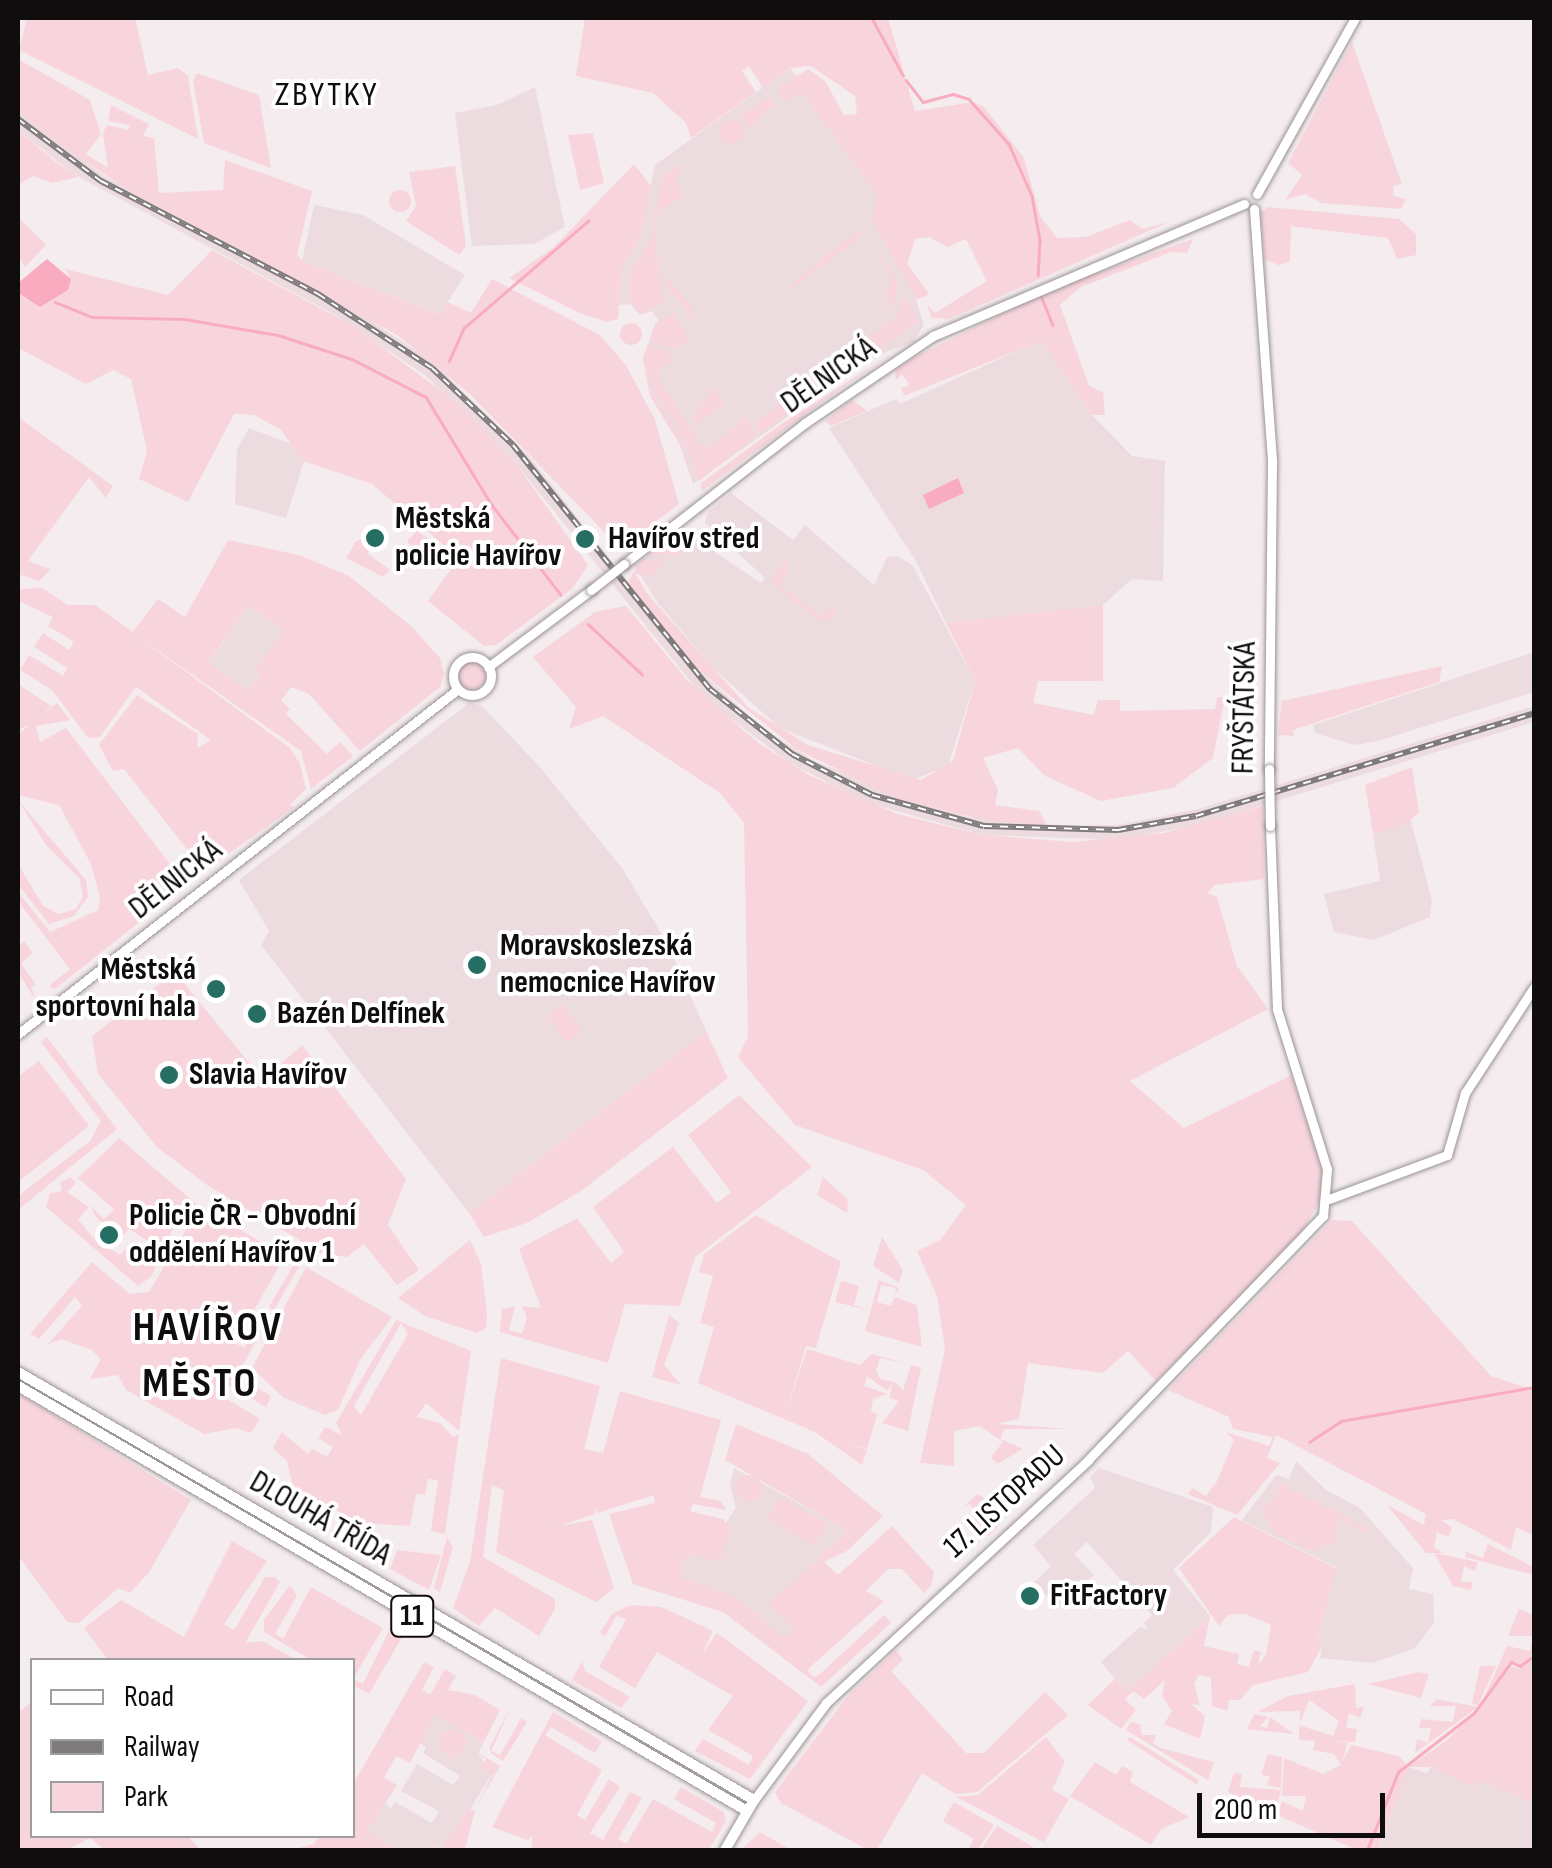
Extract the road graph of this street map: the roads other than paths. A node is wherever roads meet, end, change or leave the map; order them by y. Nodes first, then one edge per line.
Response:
1 (1356, 18) edge
2 (1249, 206) junction
3 (488, 667) junction
4 (458, 689) junction
5 (1534, 988) edge
6 (18, 1034) edge
7 (1329, 1199) junction
8 (18, 1372) edge
9 (18, 1386) edge
10 (750, 1805) junction
11 (724, 1850) edge

1 - 2 street, FRYŠTÁTSKÁ
2 - 3 street, DĚLNICKÁ, bridge
2 - 7 street, FRYŠTÁTSKÁ, bridge
3 - 4 street
3 - 4 street
4 - 6 street, DĚLNICKÁ
5 - 7 street
7 - 10 street, 17. LISTOPADU
8 - 10 main road, DLOUHÁ TŘÍDA / 11
9 - 10 main road, DLOUHÁ TŘÍDA / 11
10 - 11 main road, 17. LISTOPADU

